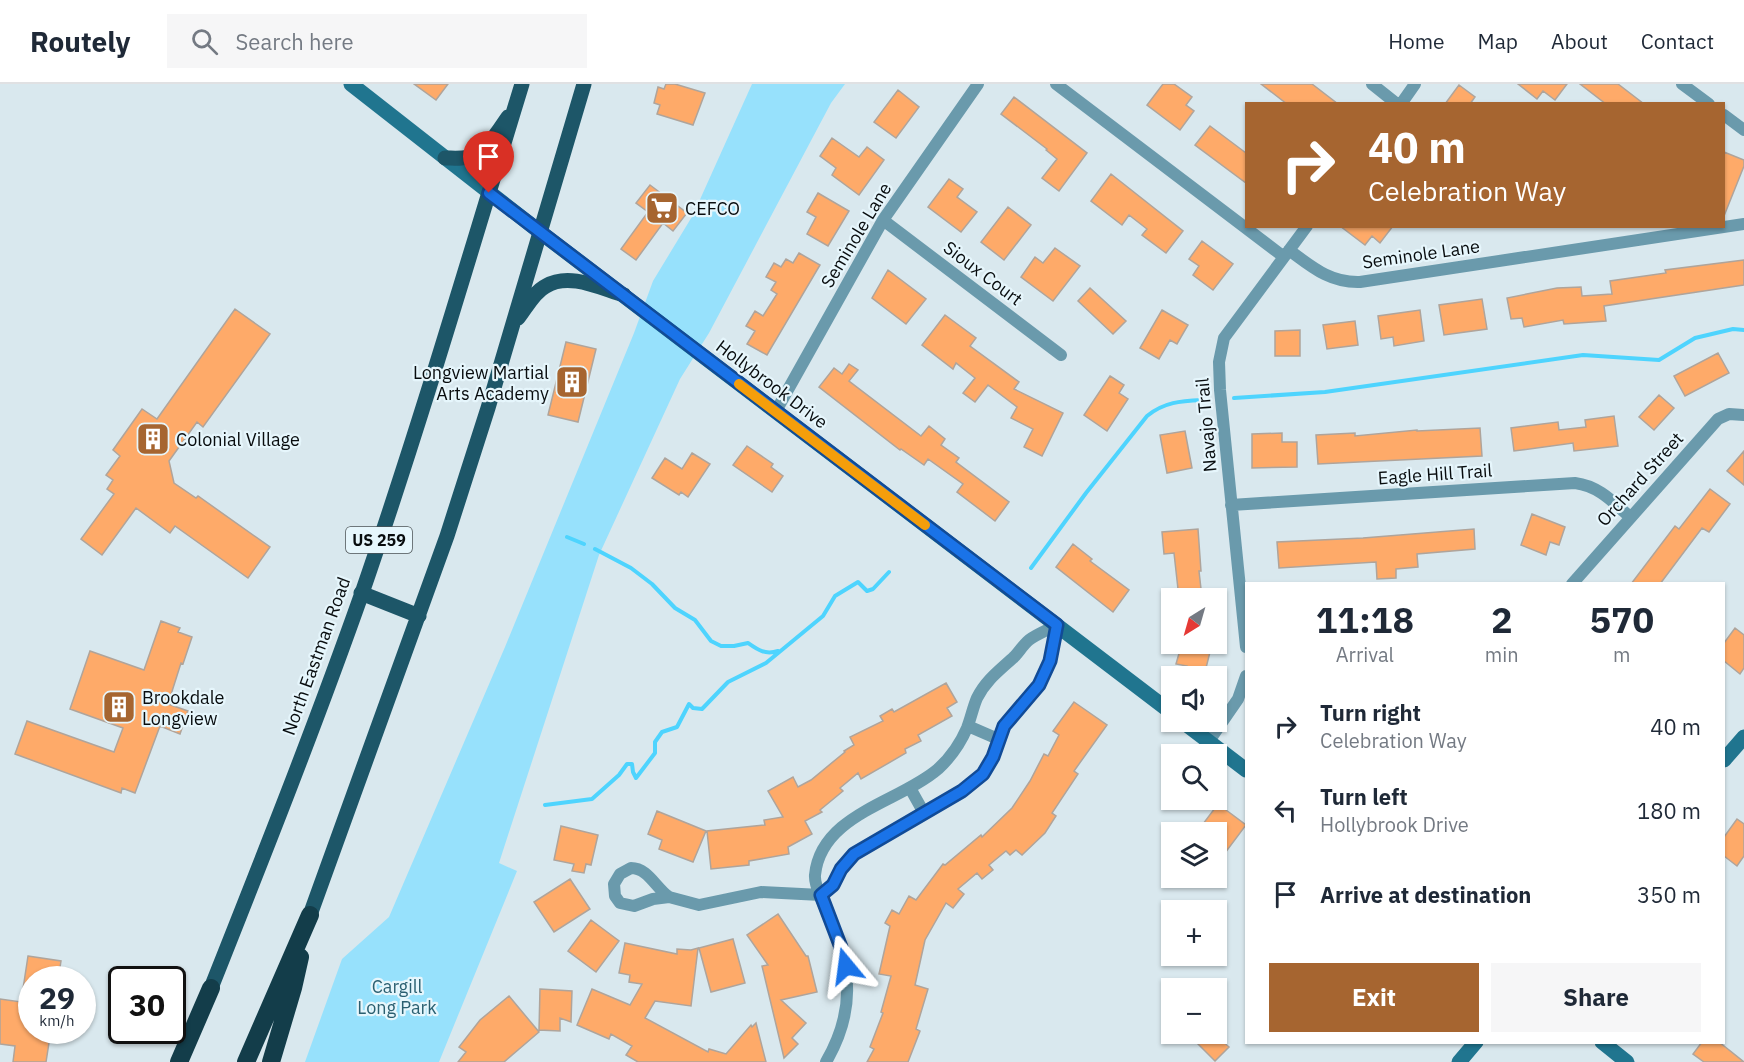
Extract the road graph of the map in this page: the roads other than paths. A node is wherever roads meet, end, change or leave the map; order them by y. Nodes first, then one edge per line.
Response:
1 (351, 84) edge
2 (522, 84) edge
3 (584, 84) edge
4 (978, 84) edge
5 (1056, 84) edge
6 (1372, 84) edge
7 (1415, 84) edge
8 (1682, 84) edge
9 (1396, 102) edge
10 (1401, 102) edge
11 (1705, 102) edge
12 (514, 110) junction
13 (1725, 116) edge
14 (1744, 130) edge
15 (445, 158) junction
16 (489, 193) junction
17 (882, 220) junction
18 (1245, 223) edge
19 (1744, 224) edge
20 (1725, 227) edge
21 (1252, 228) edge
22 (1305, 228) edge
23 (1718, 228) edge
24 (540, 232) junction
25 (1286, 253) junction
26 (624, 295) junction
27 (513, 325) junction
28 (1061, 356) dead end
29 (776, 411) junction
30 (1744, 415) edge
31 (1231, 505) junction
32 (1630, 517) junction
33 (1574, 582) edge
34 (361, 593) junction
35 (419, 616) junction
36 (1057, 625) junction
37 (1245, 638) edge
38 (1245, 679) edge
39 (1161, 705) edge
40 (968, 726) junction
41 (1197, 732) edge
42 (1744, 736) edge
43 (998, 739) junction
44 (1209, 741) junction
45 (1725, 759) edge
46 (1245, 769) edge
47 (910, 788) junction
48 (924, 813) junction
49 (821, 895) junction
50 (669, 897) dead end
51 (310, 915) junction
52 (212, 988) joint
53 (1474, 1044) edge
54 (1605, 1044) edge
55 (179, 1062) edge
56 (246, 1062) edge
57 (271, 1062) edge
58 (826, 1062) edge
59 (1459, 1062) edge
60 (1628, 1062) edge

1 - 15 main road, Hollybrook Drive
2 - 12 main road, North Eastman Road / US 259
3 - 24 main road
4 - 17 street, Seminole Lane
5 - 18 street, Seminole Lane
6 - 9 street
7 - 10 street
8 - 11 street
12 - 15 main road
12 - 16 main road, North Eastman Road / US 259
13 - 14 street
15 - 16 main road, Hollybrook Drive
16 - 24 main road, Hollybrook Drive
16 - 34 main road, North Eastman Road / US 259
17 - 28 street, Sioux Court
17 - 29 street, Seminole Lane
19 - 20 street, Seminole Lane
21 - 25 street, Seminole Lane
22 - 25 street, Navajo Trail
23 - 25 street, Seminole Lane
24 - 26 main road, Hollybrook Drive
24 - 27 main road
25 - 31 street, Navajo Trail
26 - 27 main road
26 - 29 main road, Hollybrook Drive
27 - 35 main road
29 - 36 main road, Hollybrook Drive
30 - 32 street, Orchard Street
31 - 32 street, Eagle Hill Trail
31 - 37 street, Navajo Trail
32 - 33 street, Orchard Street
34 - 35 main road
34 - 52 main road, North Eastman Road / US 259
35 - 51 main road
36 - 39 main road, Hollybrook Drive
36 - 40 street
36 - 43 street
38 - 44 street
40 - 43 street
40 - 47 street
41 - 44 main road
42 - 45 main road
43 - 48 street
44 - 46 main road
47 - 48 street
47 - 49 street
48 - 49 street
49 - 50 street
49 - 58 street
51 - 56 highway
51 - 57 highway
52 - 55 highway, North Eastman Road / US 259
53 - 59 main road
54 - 60 main road

